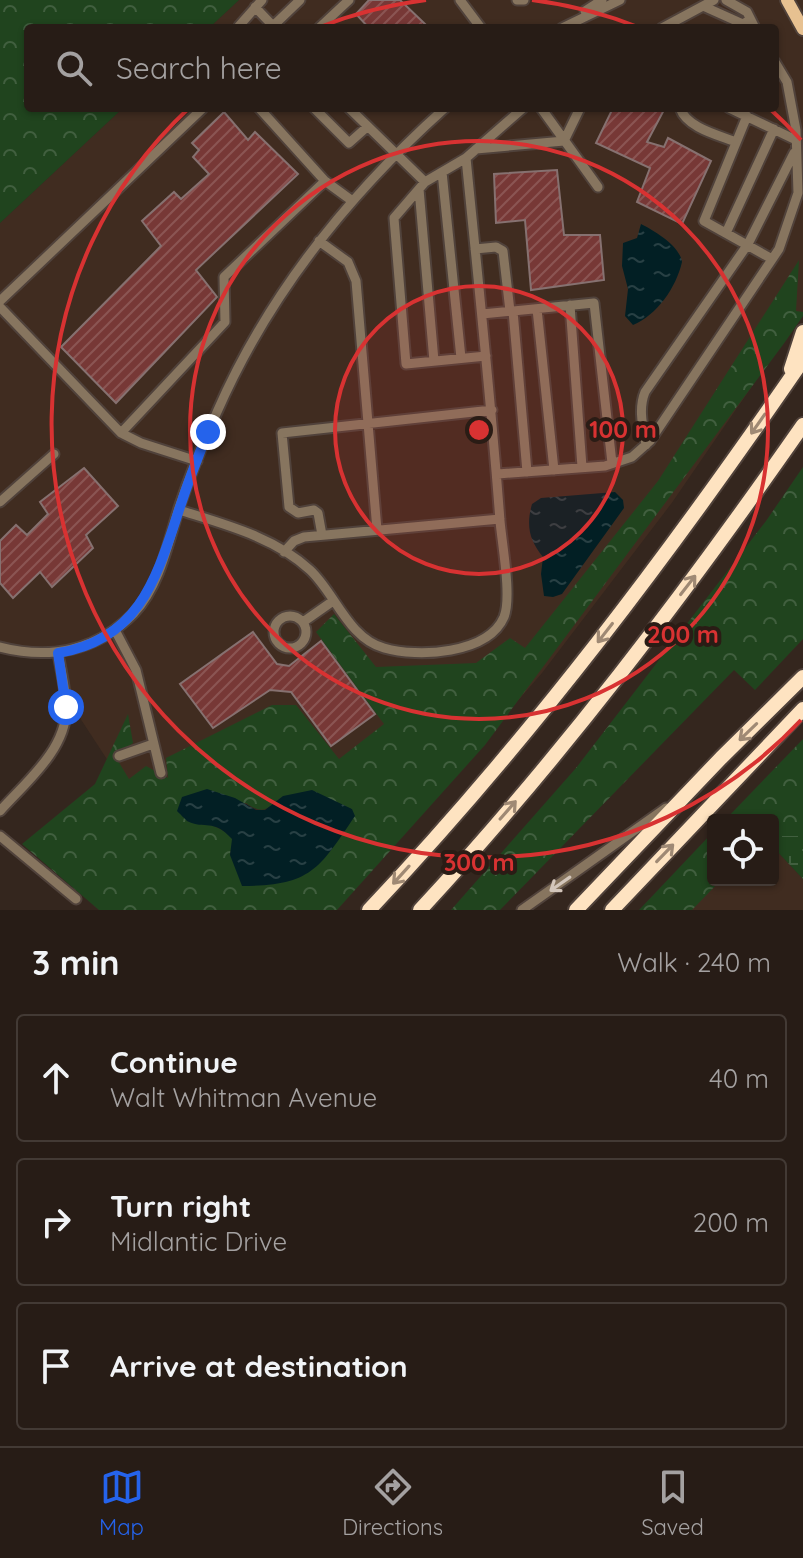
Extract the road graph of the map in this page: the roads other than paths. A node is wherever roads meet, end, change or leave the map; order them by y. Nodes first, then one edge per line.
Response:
1 (300, 0) edge
2 (349, 0) edge
3 (460, 0) edge
4 (517, 0) edge
5 (524, 0) edge
6 (602, 0) edge
7 (620, 0) edge
8 (714, 0) edge
9 (726, 0) edge
10 (787, 0) edge
11 (258, 4) edge
12 (703, 6) junction
13 (241, 24) edge
14 (272, 24) edge
15 (277, 24) edge
16 (323, 24) edge
17 (478, 24) edge
18 (567, 24) edge
19 (569, 24) edge
20 (669, 24) edge
21 (752, 24) edge
22 (803, 29) edge
23 (779, 69) edge
24 (199, 112) edge
25 (263, 112) edge
26 (318, 112) edge
27 (353, 112) edge
28 (441, 112) edge
29 (518, 112) edge
30 (544, 112) edge
31 (578, 112) edge
32 (680, 112) edge
33 (738, 112) edge
34 (747, 116) junction
35 (367, 127) junction
36 (774, 129) junction
37 (564, 141) junction
38 (736, 142) junction
39 (796, 144) junction
40 (476, 149) junction
41 (396, 154) junction
42 (466, 158) junction
43 (442, 172) junction
44 (325, 181) junction
45 (422, 185) junction
46 (598, 187) dead end
47 (351, 200) junction
48 (726, 233) junction
49 (319, 241) junction
50 (748, 244) junction
51 (475, 249) junction
52 (772, 259) junction
53 (0, 304) edge
54 (570, 305) junction
55 (537, 309) junction
56 (511, 311) junction
57 (482, 314) junction
58 (803, 332) edge
59 (486, 356) junction
60 (461, 358) junction
61 (803, 360) edge
62 (434, 361) junction
63 (787, 383) junction
64 (492, 410) junction
65 (366, 424) junction
66 (803, 425) edge
67 (121, 433) junction
68 (646, 445) junction
69 (54, 454) dead end
70 (197, 461) junction
71 (612, 463) junction
72 (582, 467) junction
73 (554, 470) junction
74 (527, 472) junction
75 (498, 474) junction
76 (0, 502) edge
77 (179, 510) junction
78 (500, 519) junction
79 (377, 530) junction
80 (322, 535) junction
81 (284, 552) junction
82 (333, 601) junction
83 (303, 622) dead end
84 (115, 630) junction
85 (0, 647) edge
86 (58, 653) junction
87 (803, 677) edge
88 (803, 709) edge
89 (153, 744) junction
90 (119, 756) dead end
91 (161, 773) dead end
92 (691, 790) junction
93 (0, 811) edge
94 (2, 843) edge
95 (76, 899) dead end
96 (369, 910) edge
97 (420, 910) edge
98 (522, 910) edge
99 (576, 910) edge
100 (612, 910) edge

1 - 15 street
2 - 16 street
3 - 17 street
4 - 5 street
6 - 18 street
7 - 19 street
8 - 12 street
9 - 21 street
10 - 22 main road
11 - 13 street
11 - 14 street
12 - 20 street
12 - 21 street
23 - 39 street
24 - 53 street
25 - 44 street
26 - 35 street
27 - 35 street
28 - 41 street
29 - 40 street
30 - 37 street
31 - 37 street
32 - 38 street
33 - 34 street
34 - 36 street
34 - 38 street
35 - 41 street
36 - 39 street
36 - 48 street
37 - 40 street
37 - 46 street
38 - 48 street
39 - 50 street
39 - 52 street
40 - 42 street
41 - 45 street
41 - 47 street
42 - 43 street
42 - 51 street
43 - 45 street
43 - 60 street
44 - 47 street
44 - 67 street
45 - 62 street
45 - 62 street
47 - 49 street
48 - 50 street
49 - 65 street
49 - 70 street
50 - 52 street
50 - 68 street
51 - 56 street
51 - 57 street
52 - 68 street
53 - 67 street
54 - 55 street
54 - 71 street
54 - 72 street
55 - 56 street
55 - 73 street
56 - 57 street
56 - 74 street
57 - 59 street
58 - 63 highway
59 - 60 street
59 - 64 street
60 - 62 street
61 - 63 highway
63 -> 96 highway
64 - 65 street
64 - 75 street
65 - 79 street
65 - 80 street
97 -> 66 highway
67 - 70 street
68 - 71 street
69 - 76 street
70 - 77 street
71 - 72 street
72 - 73 street
73 - 74 street
74 - 75 street
75 - 78 street
77 - 81 street
77 - 84 street
78 - 79 street
78 - 82 street
79 - 80 street
80 - 81 street
81 - 82 street
82 - 83 street
84 - 86 street
84 - 89 street
85 - 86 street
86 - 93 street
87 -> 92 highway
100 -> 88 highway
89 - 90 street
89 - 91 street
92 -> 98 street
92 - 99 highway
94 - 95 street

